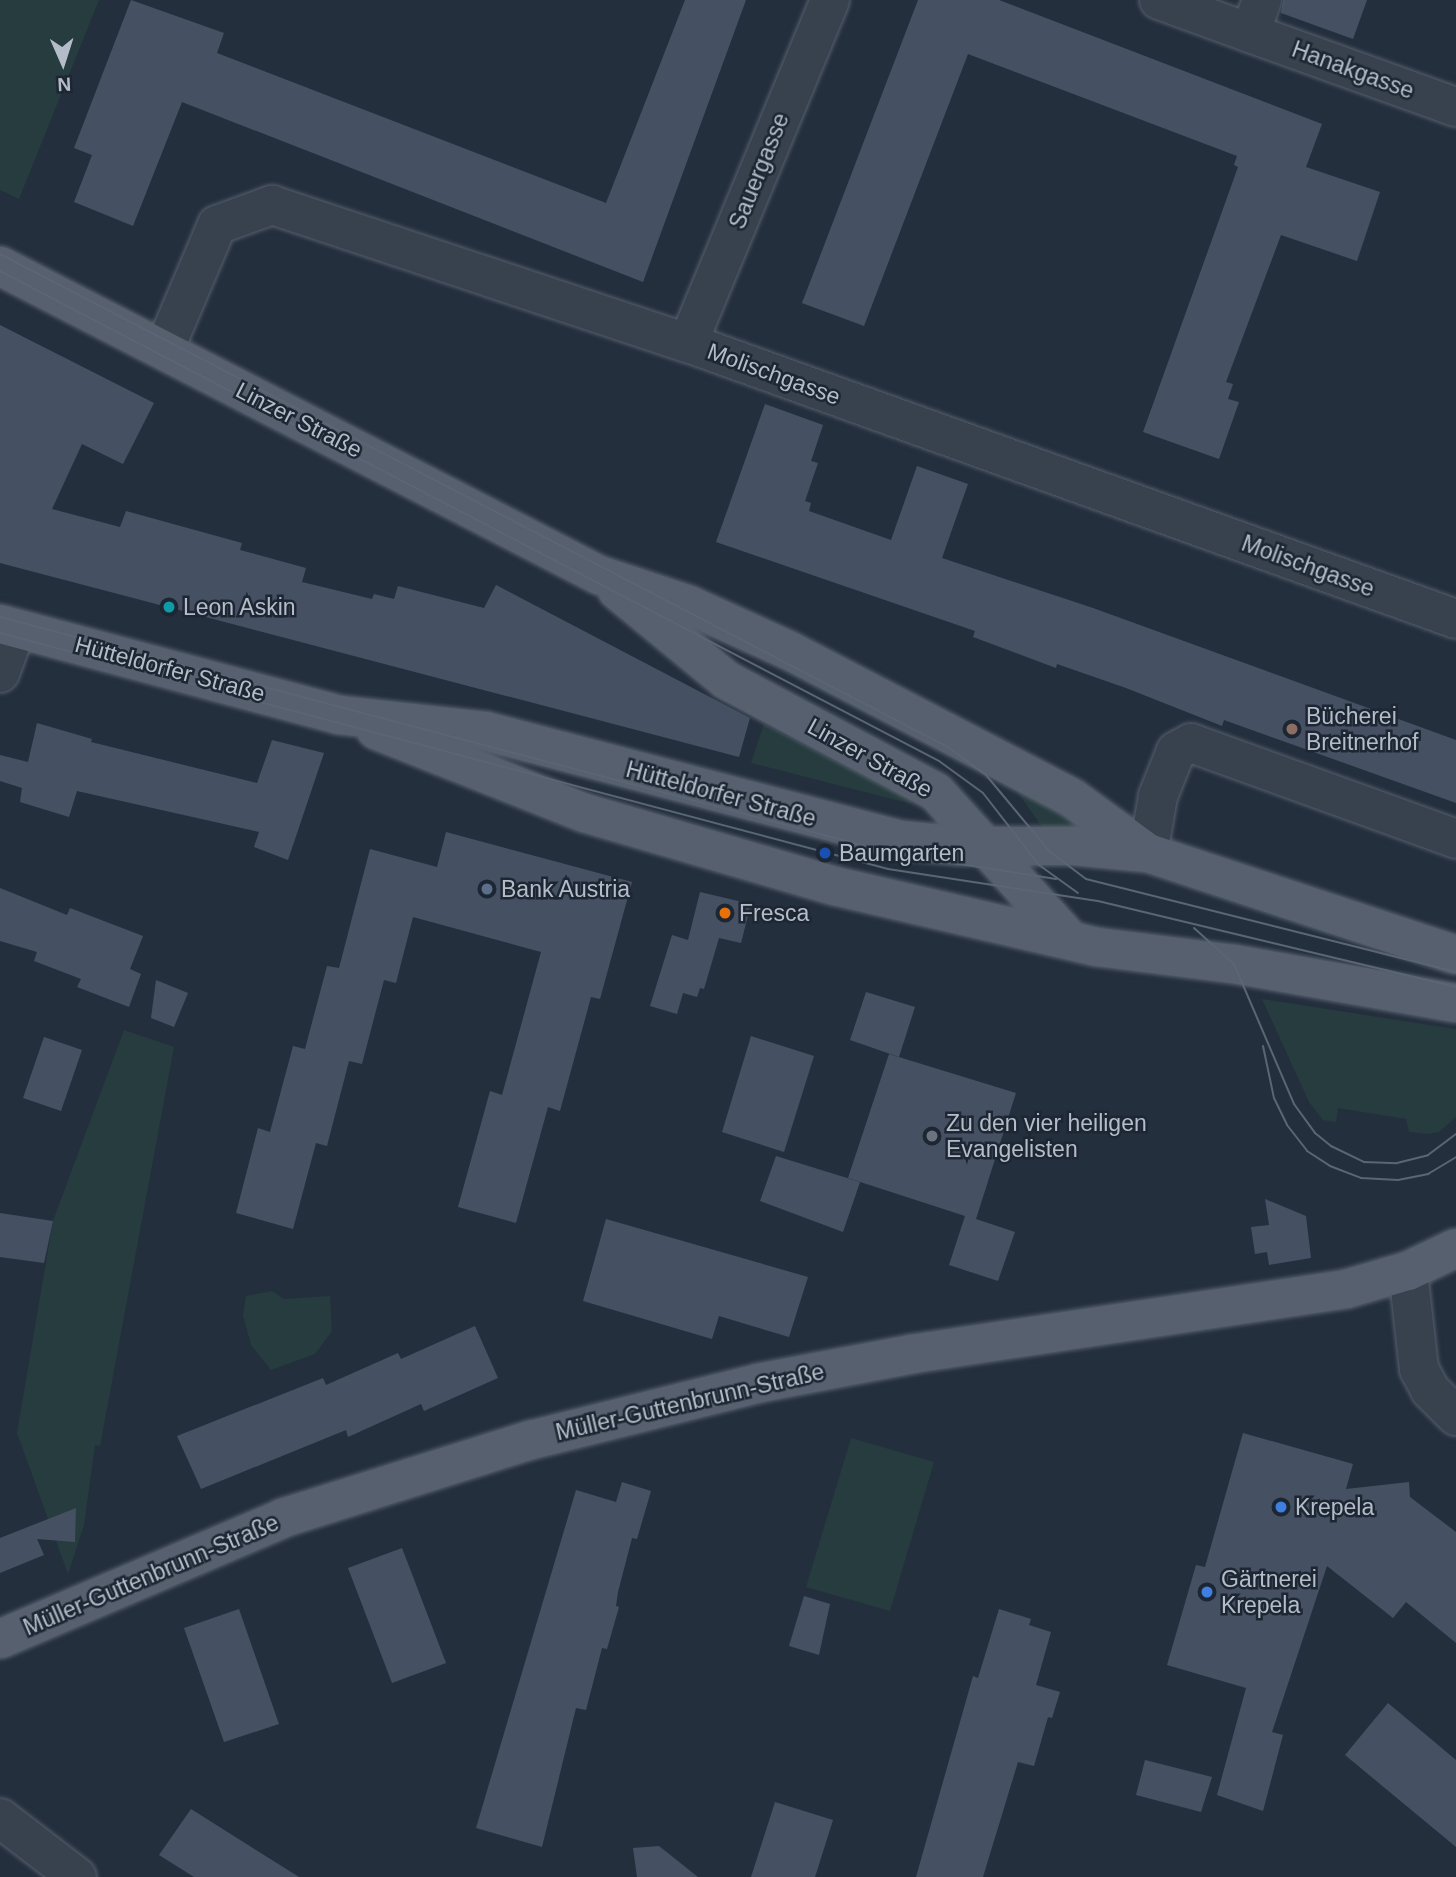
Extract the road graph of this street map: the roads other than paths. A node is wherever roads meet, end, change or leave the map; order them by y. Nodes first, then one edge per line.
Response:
1 (830, 0) edge
2 (1158, 0) edge
3 (1256, 17) edge
4 (1456, 107) edge
5 (0, 266) edge
6 (688, 343) junction
7 (164, 350) junction
8 (598, 575) junction
9 (1456, 619) edge
10 (8, 626) edge
11 (0, 673) edge
12 (339, 715) junction
13 (1456, 839) edge
14 (983, 846) junction
15 (1148, 853) junction
16 (1071, 941) junction
17 (1456, 955) edge
18 (1456, 1003) edge
19 (1456, 1248) edge
20 (1408, 1271) junction
21 (1456, 1416) edge
22 (0, 1639) edge
23 (0, 1818) edge
24 (58, 1870) edge

1 - 6 street, Sauergasse
2 - 3 street, Hanakgasse
3 - 4 street, Hanakgasse
5 - 7 main road, Linzer Straße
6 - 7 street, Molischgasse
6 - 9 street, Molischgasse
7 - 8 main road, Linzer Straße
8 - 14 main road, Linzer Straße
8 - 15 main road, Linzer Straße
10 - 11 street
10 - 12 main road, Hütteldorfer Straße
12 - 14 main road, Hütteldorfer Straße
12 - 16 main road, Hütteldorfer Straße
13 - 15 street
14 - 15 main road, Hütteldorfer Straße
14 - 16 main road, Linzer Straße
15 - 17 main road, Linzer Straße
16 - 18 main road
19 - 20 main road
20 - 21 street
20 - 22 main road, Müller-Guttenbrunn-Straße
23 - 24 street

